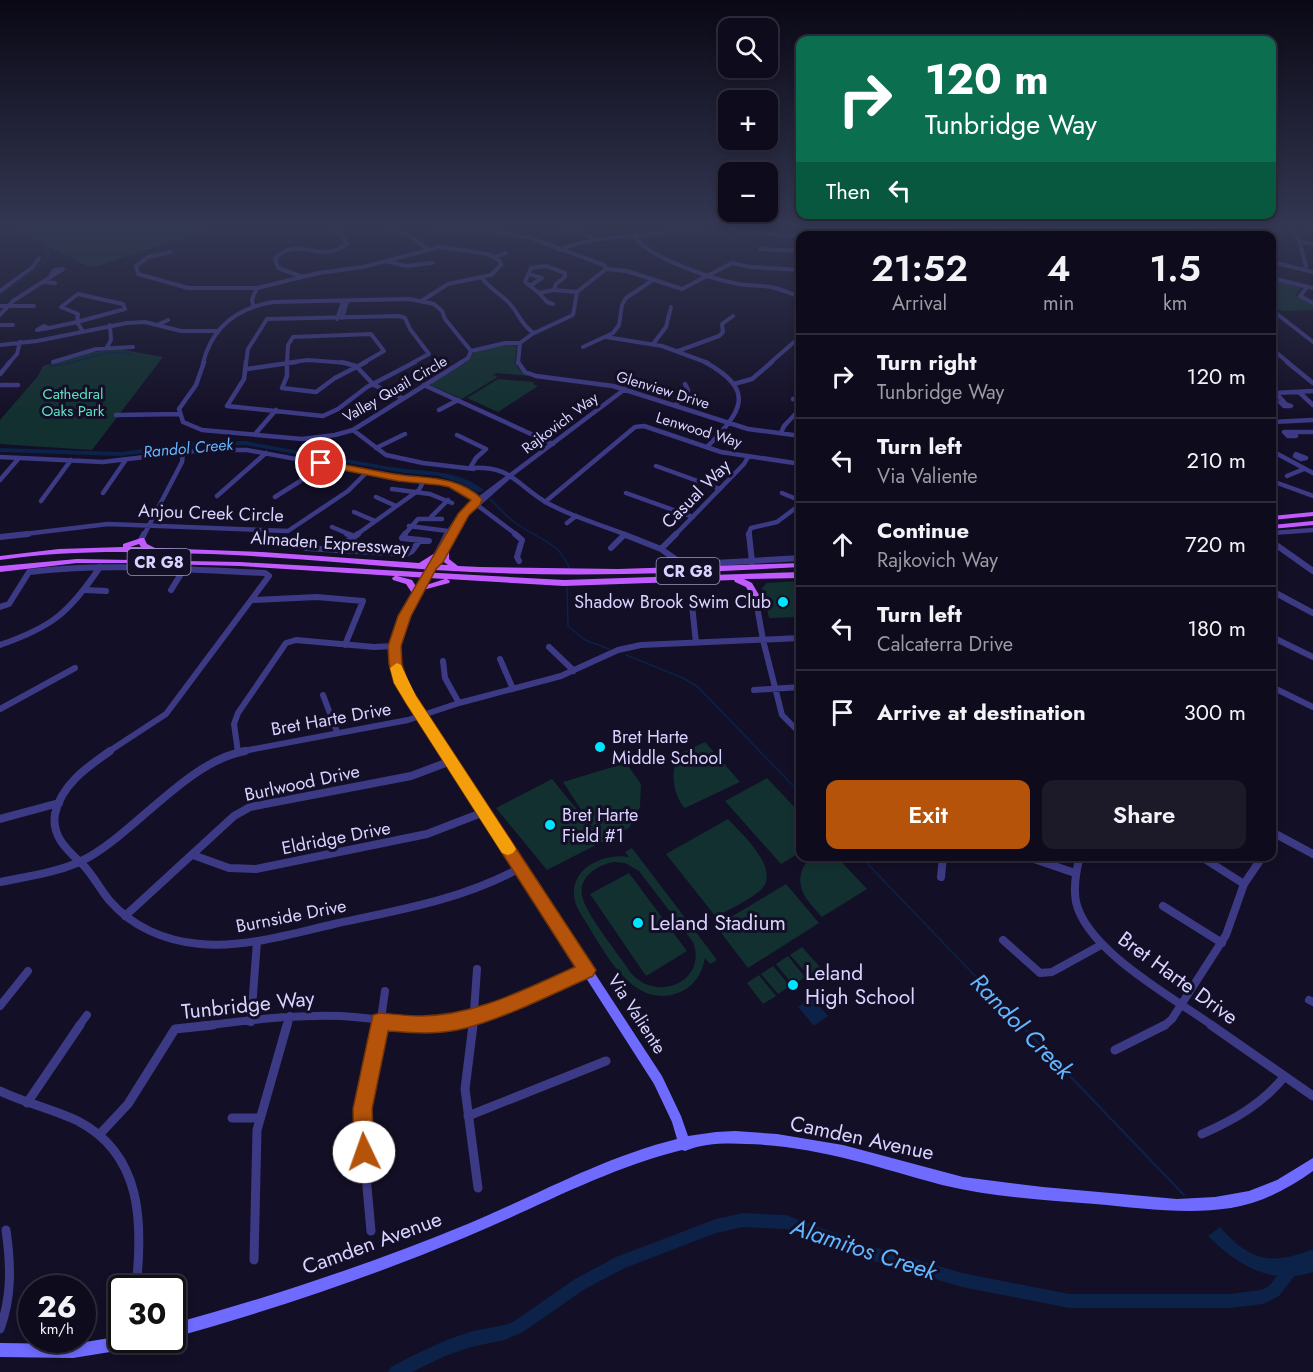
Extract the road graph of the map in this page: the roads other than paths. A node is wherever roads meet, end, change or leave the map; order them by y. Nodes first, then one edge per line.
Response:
1 (30, 290) edge
2 (256, 290) edge
3 (439, 290) edge
4 (491, 290) edge
5 (536, 290) edge
6 (554, 290) joint
7 (580, 290) edge
8 (637, 290) edge
9 (781, 290) edge
10 (1305, 290) edge
11 (577, 292) junction
12 (539, 293) junction
13 (796, 295) edge
14 (423, 300) junction
15 (345, 302) junction
16 (1313, 303) edge
17 (553, 304) dead end
18 (0, 306) edge
19 (7, 306) junction
20 (34, 306) dead end
21 (254, 306) junction
22 (671, 307) dead end
23 (1276, 313) edge
24 (0, 315) edge
25 (733, 316) dead end
26 (340, 319) junction
27 (168, 320) dead end
28 (78, 321) junction
29 (0, 325) edge
30 (14, 325) dead end
31 (110, 325) junction
32 (157, 325) junction
33 (49, 328) dead end
34 (82, 330) junction
35 (219, 331) junction
36 (534, 333) junction
37 (606, 337) junction
38 (796, 340) edge
39 (20, 342) junction
40 (1313, 342) edge
41 (520, 344) junction
42 (653, 344) junction
43 (0, 345) edge
44 (107, 347) junction
45 (133, 347) dead end
46 (583, 347) dead end
47 (471, 351) junction
48 (678, 351) junction
49 (1276, 353) edge
50 (52, 362) dead end
51 (288, 363) junction
52 (356, 366) junction
53 (247, 369) junction
54 (0, 374) edge
55 (374, 383) junction
56 (1313, 383) edge
57 (18, 384) dead end
58 (685, 384) dead end
59 (734, 384) junction
60 (0, 385) edge
61 (424, 385) junction
62 (625, 389) junction
63 (1313, 391) edge
64 (1276, 392) edge
65 (1299, 392) junction
66 (1276, 394) edge
67 (403, 397) junction
68 (458, 399) junction
69 (793, 399) dead end
70 (796, 400) edge
71 (1284, 402) dead end
72 (675, 405) junction
73 (1313, 405) edge
74 (439, 410) dead end
75 (279, 411) junction
76 (796, 413) edge
77 (179, 414) junction
78 (116, 415) dead end
79 (1313, 420) edge
80 (1291, 421) junction
81 (728, 422) junction
82 (1276, 422) edge
83 (353, 430) junction
84 (1313, 432) edge
85 (781, 433) junction
86 (1303, 433) junction
87 (259, 434) junction
88 (405, 434) dead end
89 (1294, 434) dead end
90 (457, 435) dead end
91 (796, 435) edge
92 (553, 444) junction
93 (707, 447) junction
94 (376, 448) junction
95 (183, 453) junction
96 (266, 453) junction
97 (1276, 453) edge
98 (1311, 453) dead end
99 (0, 457) edge
100 (748, 457) junction
101 (19, 458) junction
102 (71, 460) junction
103 (125, 461) junction
104 (1289, 461) junction
105 (321, 463) junction
106 (796, 463) edge
107 (656, 466) dead end
108 (470, 468) junction
109 (1304, 469) junction
110 (367, 472) junction
111 (1313, 473) edge
112 (510, 476) junction
113 (1287, 476) dead end
114 (0, 480) edge
115 (424, 480) junction
116 (1276, 483) edge
117 (392, 489) dead end
118 (720, 489) junction
119 (416, 492) junction
120 (103, 493) dead end
121 (626, 493) dead end
122 (782, 493) dead end
123 (217, 496) dead end
124 (1313, 496) edge
125 (275, 497) dead end
126 (376, 497) dead end
127 (796, 500) edge
128 (40, 501) dead end
129 (477, 502) junction
130 (545, 502) junction
131 (396, 506) junction
132 (796, 506) edge
133 (354, 512) dead end
134 (1313, 514) edge
135 (576, 516) junction
136 (431, 517) junction
137 (693, 517) junction
138 (1276, 518) edge
139 (442, 519) dead end
140 (375, 521) junction
141 (567, 523) dead end
142 (1313, 523) edge
143 (148, 524) junction
144 (409, 526) junction
145 (332, 527) dead end
146 (1276, 527) edge
147 (1313, 530) edge
148 (448, 531) junction
149 (1276, 533) edge
150 (624, 535) junction
151 (353, 536) junction
152 (0, 537) edge
153 (141, 540) junction
154 (420, 540) junction
155 (429, 541) dead end
156 (1276, 545) edge
157 (306, 548) dead end
158 (611, 548) dead end
159 (661, 549) junction
160 (113, 550) junction
161 (156, 550) junction
162 (334, 550) junction
163 (445, 550) junction
164 (435, 555) junction
165 (0, 558) edge
166 (796, 558) edge
167 (519, 561) dead end
168 (752, 562) junction
169 (422, 565) junction
170 (796, 565) edge
171 (431, 566) junction
172 (100, 567) junction
173 (456, 568) junction
174 (0, 569) edge
175 (184, 569) junction
176 (1313, 571) edge
177 (389, 573) junction
178 (796, 575) edge
179 (427, 576) junction
180 (776, 576) junction
181 (467, 579) junction
182 (732, 579) junction
183 (85, 590) junction
184 (171, 590) dead end
185 (106, 591) dead end
186 (418, 591) junction
187 (1276, 593) edge
188 (755, 595) junction
189 (253, 600) junction
190 (692, 605) dead end
191 (0, 607) edge
192 (1313, 613) edge
193 (796, 638) edge
194 (1276, 639) edge
195 (763, 640) junction
196 (696, 643) junction
197 (0, 645) edge
198 (345, 645) junction
199 (394, 646) junction
200 (549, 647) dead end
201 (1313, 657) edge
202 (500, 659) dead end
203 (443, 661) dead end
204 (75, 668) dead end
205 (574, 671) junction
206 (796, 687) edge
207 (513, 688) junction
208 (775, 688) junction
209 (1276, 689) edge
210 (754, 690) dead end
211 (323, 695) dead end
212 (459, 703) junction
213 (1313, 707) edge
214 (0, 709) edge
215 (421, 716) junction
216 (796, 729) edge
217 (337, 732) junction
218 (238, 752) junction
219 (451, 761) junction
220 (59, 803) junction
221 (484, 812) junction
222 (0, 819) edge
223 (1276, 835) edge
224 (1313, 854) edge
225 (192, 855) junction
226 (80, 861) junction
227 (943, 861) edge
228 (1040, 861) edge
229 (1079, 861) edge
230 (1208, 861) edge
231 (1260, 861) edge
232 (520, 868) junction
233 (1075, 873) junction
234 (941, 877) dead end
235 (0, 882) edge
236 (1244, 884) junction
237 (1164, 906) dead end
238 (125, 916) junction
239 (1003, 940) dead end
240 (257, 941) junction
241 (1222, 943) junction
242 (1101, 945) junction
243 (477, 969) dead end
244 (587, 970) junction
245 (28, 971) dead end
246 (386, 991) dead end
247 (1183, 1004) junction
248 (0, 1006) edge
249 (87, 1015) dead end
250 (290, 1016) junction
251 (474, 1016) junction
252 (251, 1022) junction
253 (380, 1022) junction
254 (1115, 1050) dead end
255 (606, 1062) dead end
256 (1284, 1077) junction
257 (0, 1091) edge
258 (1313, 1096) edge
259 (27, 1104) junction
260 (468, 1116) junction
261 (232, 1118) dead end
262 (260, 1118) junction
263 (1202, 1134) dead end
264 (99, 1135) junction
265 (685, 1145) junction
266 (1313, 1164) edge
267 (477, 1188) dead end
268 (6, 1230) dead end
269 (371, 1231) dead end
270 (254, 1260) dead end
271 (137, 1275) edge
272 (186, 1327) edge
273 (0, 1329) edge
274 (108, 1345) edge
275 (0, 1350) edge

1 - 19 street
2 - 21 street
3 - 14 street
4 - 36 street
5 - 12 street
6 - 11 street
6 - 12 street
7 - 11 street
8 - 37 street
9 - 13 street
10 - 16 street
11 - 36 street
12 - 17 street
14 - 15 street
14 - 47 street, Valley Quail Circle
15 - 21 street
15 - 26 street
18 - 19 street
19 - 20 street
19 - 24 street
21 - 35 street
22 - 42 street
23 - 40 street
25 - 48 street
26 - 53 street
26 - 55 street
27 - 32 street
28 - 28 street
28 - 33 street
28 - 34 street
29 - 30 street
31 - 32 street
31 - 34 street
31 - 44 street
32 - 35 street
34 - 39 street
35 - 77 street
36 - 41 street
37 - 42 street
37 - 46 street
38 - 59 street
39 - 43 street
39 - 54 street
41 - 47 street
41 - 62 street, Glenview Drive
42 - 48 street
44 - 45 street
44 - 50 street
47 - 61 street, Valley Quail Circle
48 - 59 street
49 - 56 street
51 - 52 street
51 - 52 street
51 - 52 street
51 - 53 street
52 - 55 street
53 - 75 street
55 - 67 street
55 - 75 street
57 - 60 street
58 - 72 street
59 - 81 street
61 - 67 street, Valley Quail Circle
61 - 68 street
62 - 72 street, Glenview Drive
62 - 92 street, Rajkovich Way
63 - 65 street
64 - 65 street
65 - 73 street
66 - 71 street
67 - 83 street, Valley Quail Circle
68 - 74 street
68 - 92 street
69 - 70 street
72 - 81 street, Glenview Drive
75 - 87 street
76 - 85 street
77 - 78 street
77 - 87 street, Valley Quail Circle
79 - 80 street
80 - 82 street
80 - 86 street
81 - 85 street, Glenview Drive
81 - 93 street
83 - 87 street, Valley Quail Circle
83 - 94 street
84 - 86 street
85 - 91 street, Glenview Drive
86 - 89 street
88 - 94 street
90 - 108 street
92 - 112 street, Rajkovich Way
93 - 100 street, Lenwood Way
93 - 130 street, Lenwood Way
94 - 108 street
95 - 96 street
95 - 103 street
95 - 143 street
96 - 105 street
96 - 123 street
97 - 104 street
98 - 104 street
99 - 101 street
100 - 106 street, Lenwood Way
100 - 118 street, Casual Way
101 - 102 street
101 - 114 street
102 - 103 street
102 - 128 street
103 - 120 street
104 - 109 street
105 - 110 street
105 - 125 street
107 - 118 street
108 - 112 street
109 - 111 street
109 - 113 street
110 - 115 street
110 - 143 street, Anjou Creek Circle
112 - 129 street, Rajkovich Way
112 - 129 street, Rajkovich Way
112 - 130 street
115 - 119 street
115 - 129 street
116 - 124 street
117 - 119 street
118 - 137 street, Casual Way
119 - 131 street
119 - 136 street
121 - 137 street
122 - 127 street
126 - 131 street
129 - 148 street, Rajkovich Way
129 - 163 street, Rajkovich Way
129 - 167 street
130 - 135 street
131 - 140 street
132 - 168 street
133 - 140 street
134 - 138 main road
135 - 141 street
135 - 150 street
136 - 139 street
136 - 144 street
137 - 159 street, Casual Way
140 - 151 street
142 - 146 main road
143 - 152 street, Anjou Creek Circle
143 - 153 street
144 - 148 street
144 - 154 street
145 - 151 street
147 - 149 street
148 - 164 street, Rajkovich Way
150 - 158 street
150 - 159 street
151 - 162 street
153 - 160 main road
153 - 161 main road
154 - 155 street
154 - 162 street
156 - 176 street
157 - 162 street
159 - 168 street
160 - 161 main road, Almaden Expressway / CR G8
160 - 165 main road, Almaden Expressway / CR G8
161 - 169 main road, Almaden Expressway / CR G8
163 - 171 street, Rajkovich Way
163 - 173 main road
164 - 169 main road
164 - 171 street, Rajkovich Way
166 - 168 street
169 - 171 main road, Almaden Expressway / CR G8
170 - 173 main road, Almaden Expressway / CR G8
171 - 173 main road, Almaden Expressway / CR G8
171 - 179 street, Via Valiente
172 - 175 street
172 - 183 street
172 - 191 street
174 - 177 main road, Almaden Expressway / CR G8
175 - 184 street
175 - 189 street
177 - 179 main road, Almaden Expressway / CR G8
177 - 186 main road
178 - 180 main road, Almaden Expressway / CR G8
179 - 181 main road, Almaden Expressway / CR G8
179 - 186 street, Via Valiente
180 - 182 main road, Almaden Expressway / CR G8
180 - 188 main road
181 - 182 main road, Almaden Expressway / CR G8
181 - 186 main road
182 - 188 main road
183 - 185 street
183 - 197 street
186 - 199 street, Via Valiente
187 - 192 street
188 - 195 street
189 - 198 street
189 - 220 street
190 - 196 street
193 - 195 street, Bret Harte Drive
194 - 201 street
195 - 196 street, Bret Harte Drive
195 - 208 street
196 - 205 street, Bret Harte Drive
198 - 199 street
198 - 218 street
199 - 215 street, Via Valiente
200 - 205 street
202 - 207 street
203 - 212 street
204 - 214 street
205 - 207 street, Bret Harte Drive
206 - 208 street
207 - 212 street, Bret Harte Drive
208 - 210 street
208 - 216 street
209 - 213 street
211 - 217 street
212 - 215 street, Bret Harte Drive
215 - 217 street, Bret Harte Drive
215 - 219 street, Via Valiente
217 - 218 street, Bret Harte Drive
218 - 226 street, Bret Harte Drive
219 - 221 street, Via Valiente
219 - 225 street, Burlwood Drive
220 - 222 street
220 - 226 street, Burnside Drive
221 - 225 street, Eldridge Drive
221 - 232 street, Via Valiente
223 - 224 street
225 - 238 street, Burlwood Drive
226 - 235 street, Bret Harte Drive
226 - 238 street, Burnside Drive
227 - 234 street
228 - 233 street
229 - 233 street, Bret Harte Drive
230 - 236 street
231 - 236 street
232 - 240 street, Burnside Drive
232 - 244 street, Via Valiente
233 - 242 street, Bret Harte Drive
236 - 241 street
237 - 241 street
238 - 240 street, Burnside Drive
239 - 242 street
240 - 252 street
241 - 247 street
242 - 247 street, Bret Harte Drive
243 - 251 street
244 - 251 street, Tunbridge Way
244 - 265 street, Via Valiente
245 - 248 street
246 - 253 street
247 - 254 street
247 - 256 street, Bret Harte Drive
249 - 259 street
250 - 252 street, Tunbridge Way
250 - 253 street, Tunbridge Way
250 - 262 street
251 - 253 street, Tunbridge Way
251 - 260 street
252 - 264 street, Tunbridge Way
253 - 269 street
255 - 260 street
256 - 258 street, Bret Harte Drive
256 - 263 street
257 - 259 street
259 - 264 street
260 - 267 street
261 - 262 street
262 - 270 street
264 - 271 street
265 - 266 street, Camden Avenue
265 - 272 street, Camden Avenue
268 - 273 street
274 - 275 street

